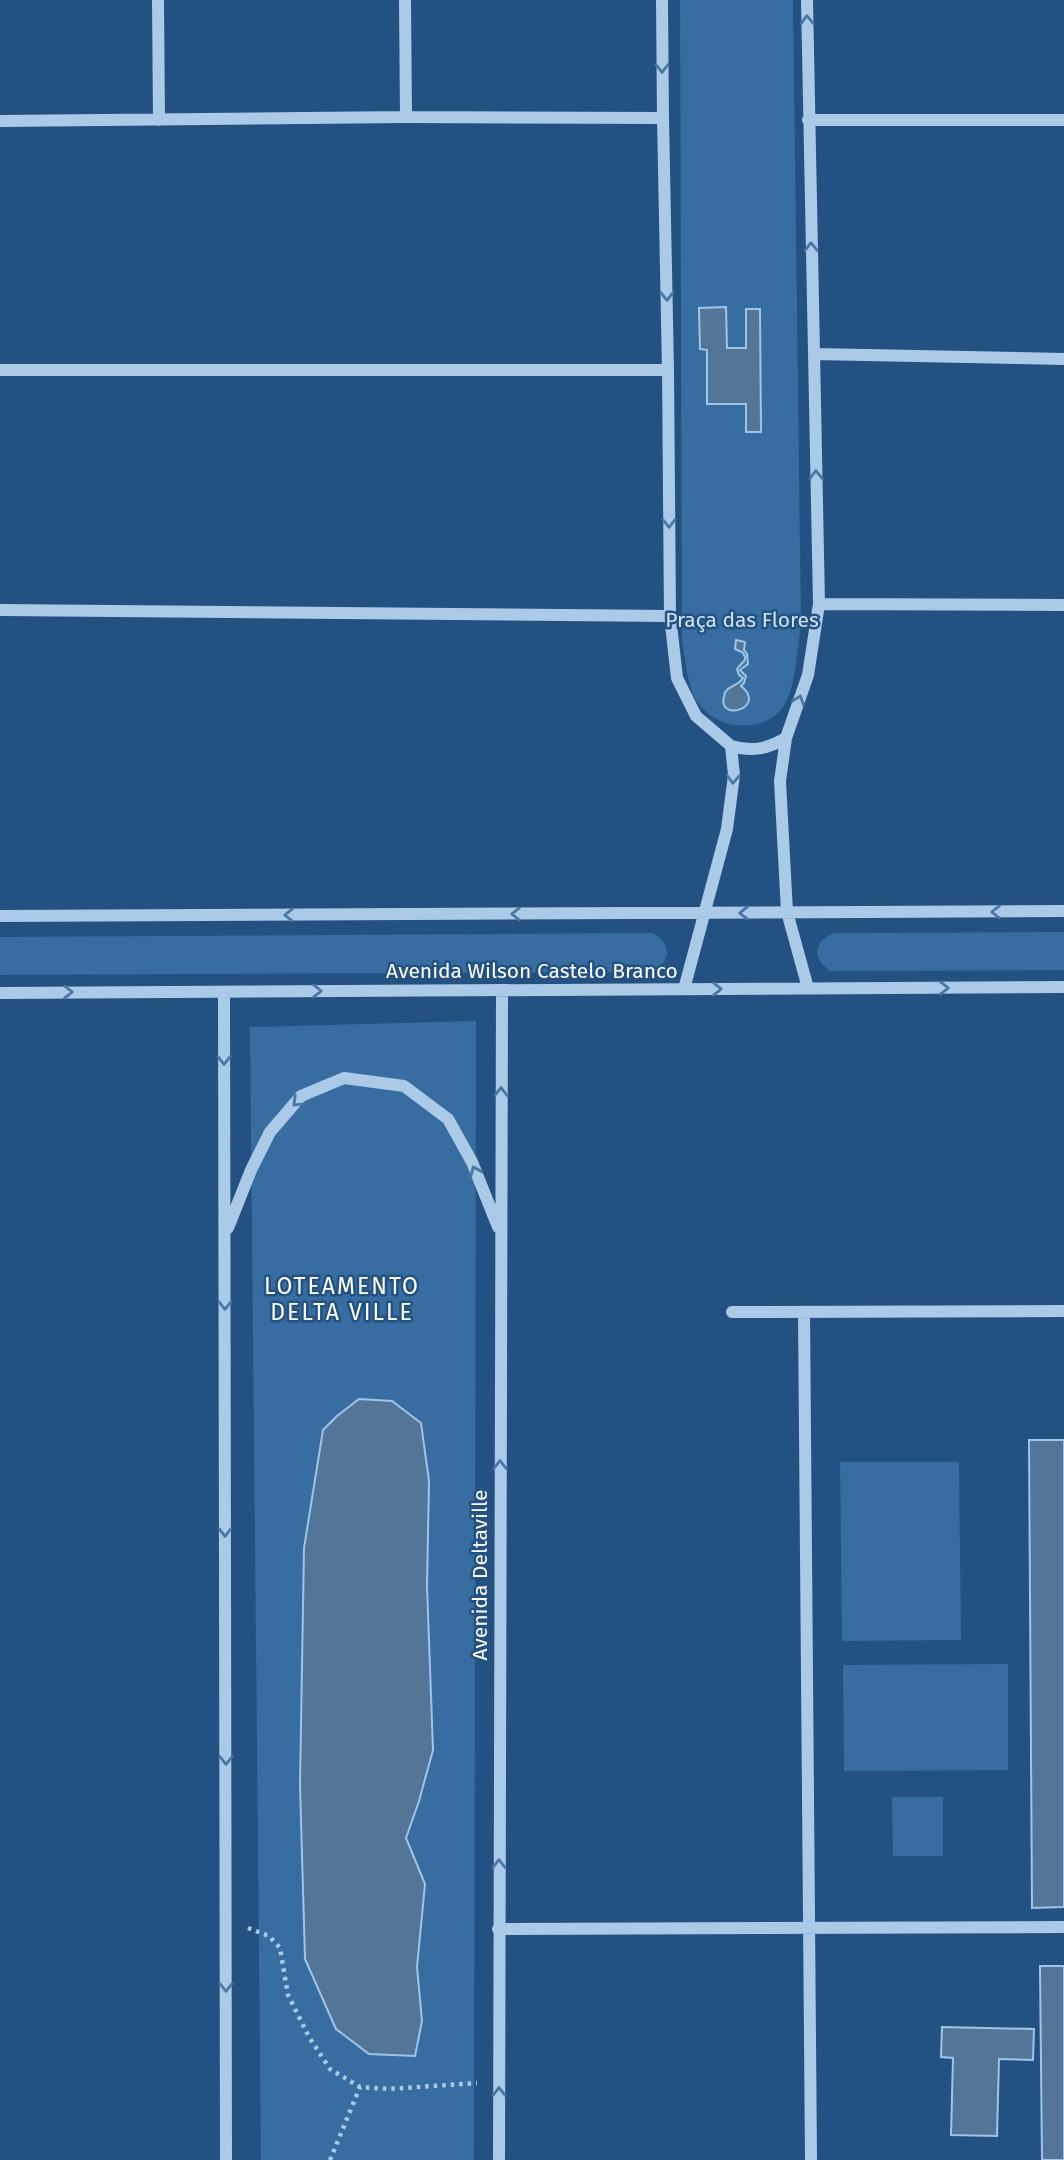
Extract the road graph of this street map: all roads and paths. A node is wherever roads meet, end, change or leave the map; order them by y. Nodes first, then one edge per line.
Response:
1 (158, 0) edge
2 (405, 0) edge
3 (663, 0) edge
4 (807, 0) edge
5 (406, 117) junction
6 (663, 118) junction
7 (159, 120) junction
8 (808, 120) junction
9 (1064, 120) edge
10 (0, 121) edge
11 (814, 354) junction
12 (1064, 359) edge
13 (0, 370) edge
14 (668, 370) junction
15 (819, 604) junction
16 (1064, 605) edge
17 (0, 610) edge
18 (670, 616) junction
19 (786, 737) junction
20 (731, 746) junction
21 (1064, 911) edge
22 (787, 912) junction
23 (705, 913) junction
24 (0, 916) edge
25 (1064, 987) edge
26 (808, 988) junction
27 (684, 989) junction
28 (502, 990) junction
29 (224, 992) junction
30 (0, 993) edge
31 (501, 1234) junction
32 (225, 1236) junction
33 (1064, 1311) edge
34 (732, 1312) dead end
35 (804, 1312) junction
36 (1064, 1927) edge
37 (809, 1928) junction
38 (226, 1929) junction
39 (498, 1929) junction
40 (499, 2082) junction
41 (360, 2087) junction
42 (226, 2160) edge
43 (330, 2160) edge
44 (499, 2160) edge
45 (811, 2160) edge

1 - 7 street
2 - 5 street
3 -> 6 street
8 -> 4 street
5 - 6 street
5 - 7 street
6 -> 14 street
7 - 10 street
8 - 9 street
11 -> 8 street
11 - 12 street
15 -> 11 street
13 - 14 street
14 -> 18 street
15 - 16 street
19 -> 15 street
17 - 18 street
18 - 20 street
19 - 20 street
19 - 22 street
20 -> 23 street
21 -> 22 street
22 -> 23 street
22 - 26 street
23 -> 24 street
23 - 27 street
26 -> 25 street, Avenida Wilson Castelo Branco
27 -> 26 street, Avenida Wilson Castelo Branco
27 - 28 street, Avenida Wilson Castelo Branco
29 -> 28 street, Avenida Wilson Castelo Branco
31 -> 28 street, Avenida Deltaville
30 -> 29 street, Avenida Wilson Castelo Branco
29 -> 32 street
31 -> 32 street
39 -> 31 street, Avenida Deltaville
32 -> 38 street
33 - 35 street
34 - 35 street
35 - 37 street
36 - 37 street
37 - 39 street
37 - 45 street
38 - 41 path
38 -> 42 street
39 - 40 street, Avenida Deltaville
40 - 41 path
44 -> 40 street, Avenida Deltaville
41 - 43 path

